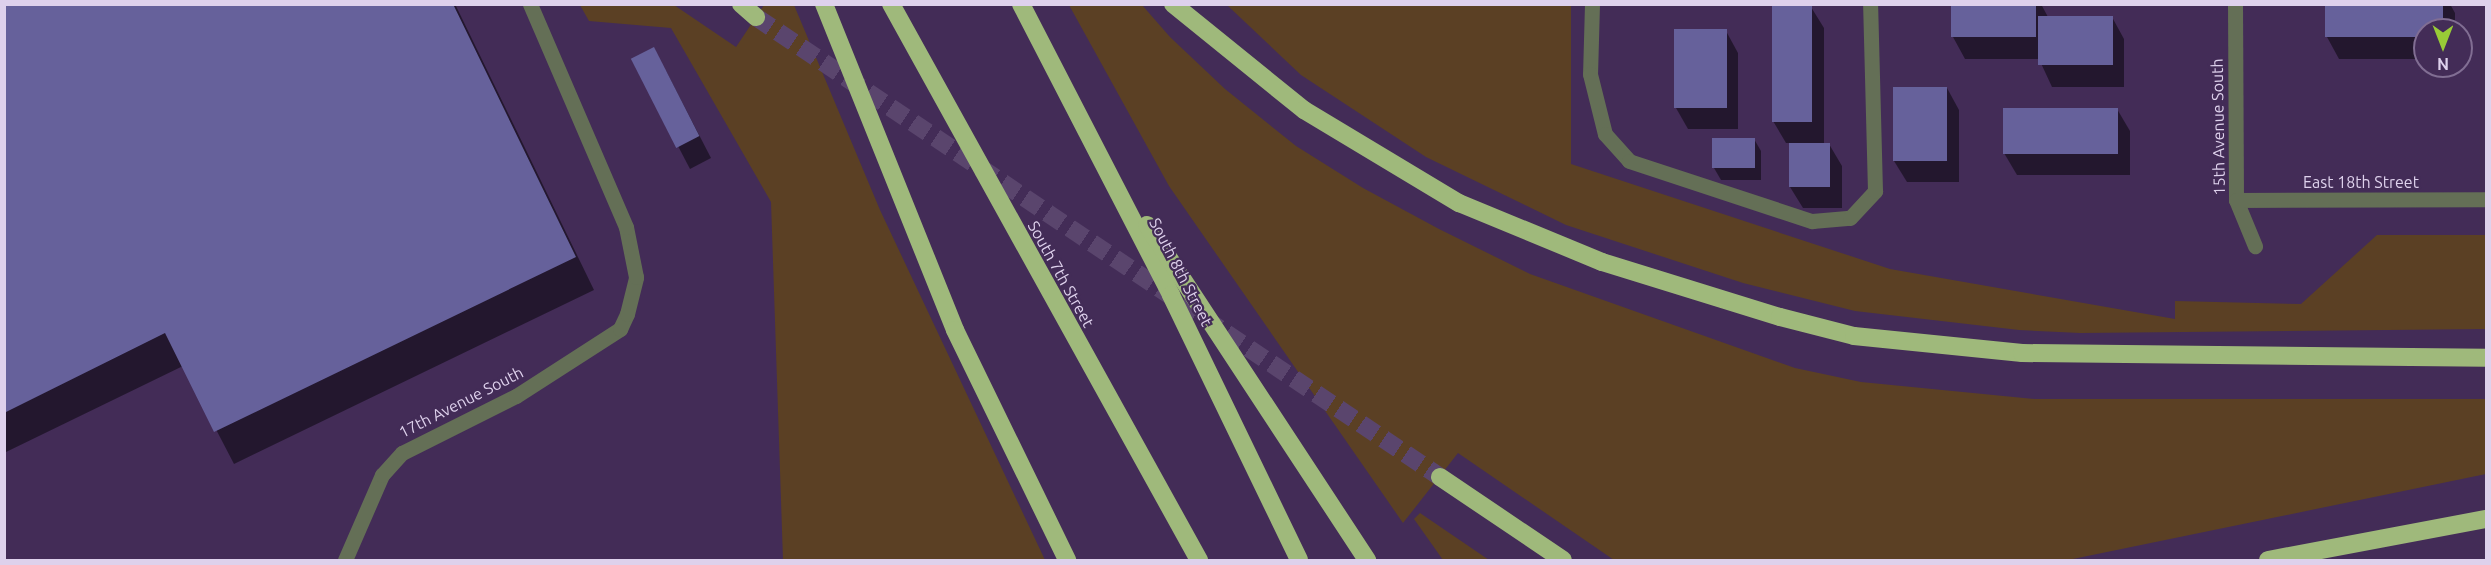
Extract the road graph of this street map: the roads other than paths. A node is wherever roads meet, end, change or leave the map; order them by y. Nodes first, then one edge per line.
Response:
1 (530, 4) edge
2 (741, 4) edge
3 (824, 4) edge
4 (891, 4) edge
5 (1021, 4) edge
6 (1173, 4) edge
7 (1592, 4) edge
8 (1870, 4) edge
9 (2235, 4) edge
10 (756, 17) tunnel mouth
11 (1090, 138) junction
12 (2487, 199) edge
13 (2236, 200) junction
14 (2254, 246) dead end
15 (2487, 358) edge
16 (1138, 454) junction
17 (1440, 477) tunnel mouth
18 (2487, 519) edge
19 (345, 561) edge
20 (1067, 561) edge
21 (1191, 561) edge
22 (1199, 561) edge
23 (1299, 561) edge
24 (1367, 561) edge
25 (1563, 561) edge
26 (2268, 561) edge

1 - 19 street, 17th Avenue South
2 - 10 highway
3 - 20 highway
4 - 16 highway, South 7th Street
5 - 11 highway, South 8th Street
6 - 15 highway
7 - 8 street
9 - 13 street, 15th Avenue South
11 - 23 highway, South 8th Street
11 - 24 highway
12 - 13 street, East 18th Street
13 - 14 street, 15th Avenue South
16 - 21 highway
16 - 22 highway, South 7th Street
17 - 25 highway
18 - 26 highway

